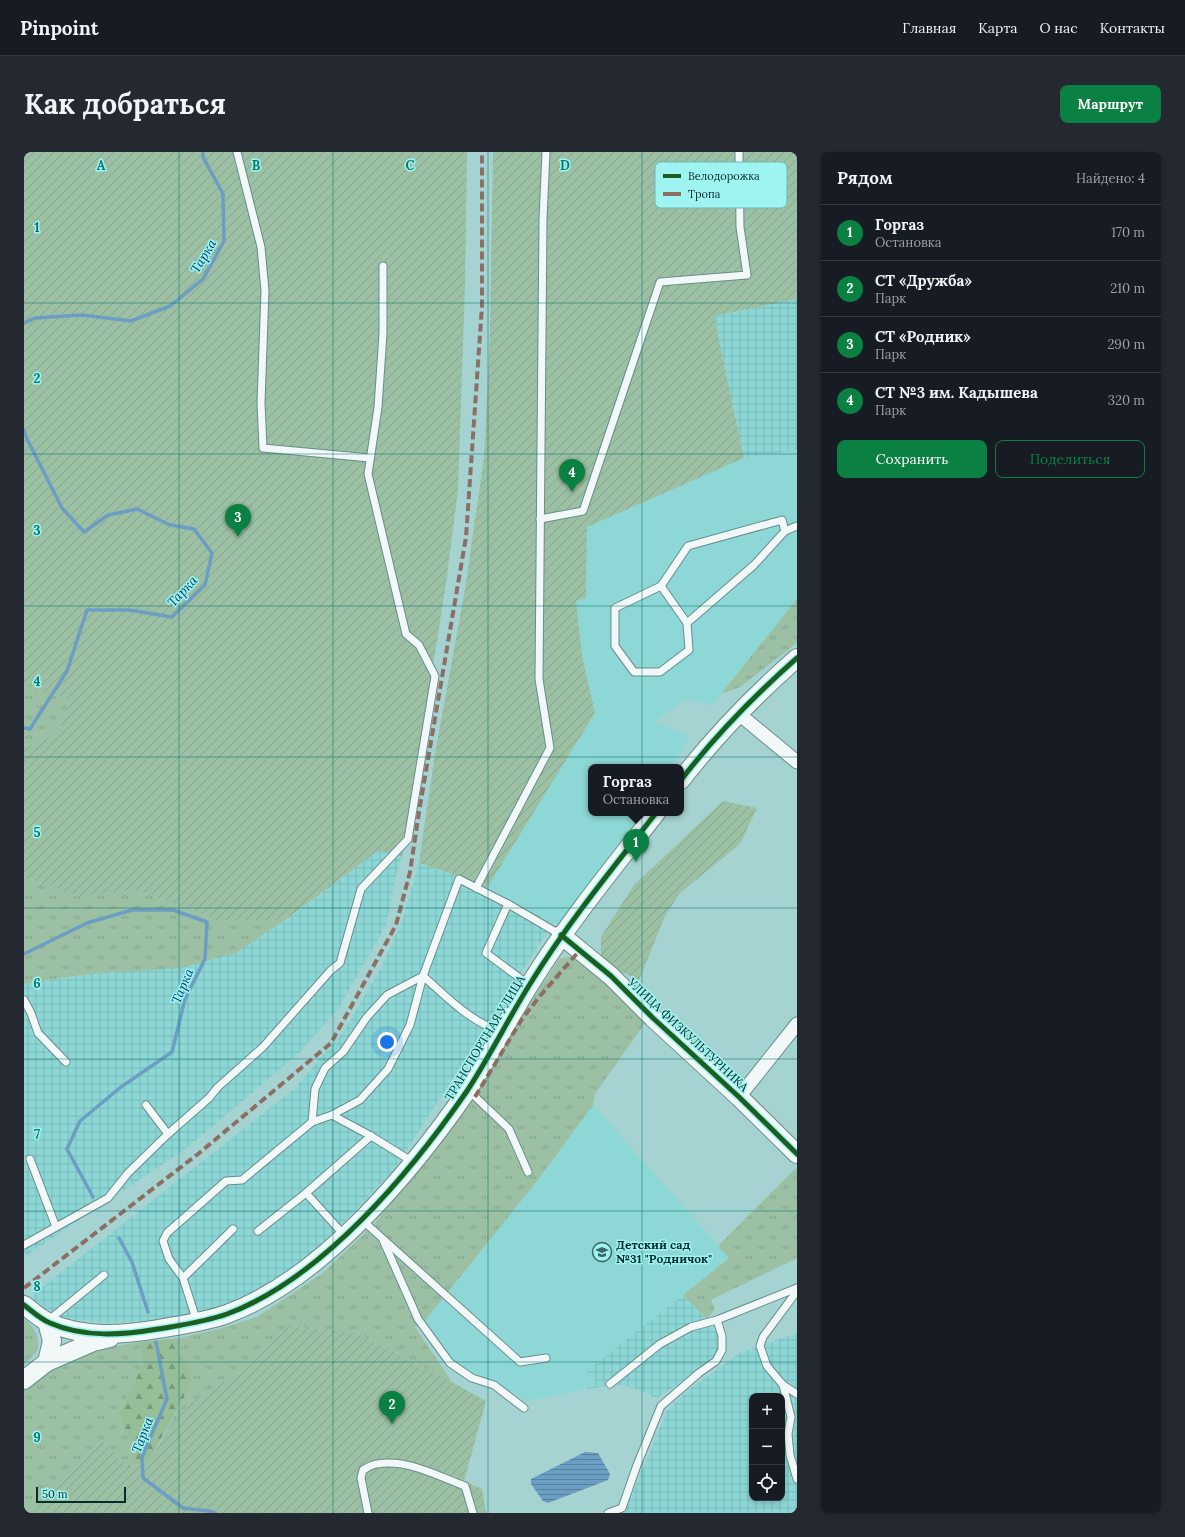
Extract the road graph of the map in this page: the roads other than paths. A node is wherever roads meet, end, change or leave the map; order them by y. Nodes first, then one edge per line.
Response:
1 (237, 152) edge
2 (546, 152) edge
3 (739, 152) edge
4 (739, 162) edge
5 (740, 208) edge
6 (383, 266) dead end
7 (370, 458) junction
8 (540, 519) junction
9 (797, 526) edge
10 (786, 531) junction
11 (661, 586) junction
12 (686, 624) junction
13 (797, 658) edge
14 (739, 714) junction
15 (797, 762) edge
16 (684, 776) edge
17 (654, 816) edge
18 (476, 888) junction
19 (508, 904) junction
20 (561, 935) junction
21 (423, 976) junction
22 (529, 985) junction
23 (24, 1000) edge
24 (797, 1024) edge
25 (502, 1031) junction
26 (66, 1062) dead end
27 (467, 1090) junction
28 (739, 1096) junction
29 (146, 1105) dead end
30 (332, 1115) junction
31 (312, 1122) junction
32 (168, 1134) junction
33 (370, 1136) junction
34 (797, 1154) edge
35 (30, 1159) dead end
36 (414, 1162) junction
37 (528, 1172) dead end
38 (306, 1193) junction
39 (362, 1219) junction
40 (56, 1227) junction
41 (234, 1229) dead end
42 (258, 1231) dead end
43 (345, 1236) junction
44 (381, 1237) junction
45 (24, 1245) edge
46 (104, 1275) dead end
47 (183, 1278) junction
48 (797, 1288) edge
49 (797, 1291) edge
50 (24, 1305) edge
51 (717, 1320) junction
52 (47, 1322) junction
53 (197, 1322) junction
54 (130, 1334) junction
55 (546, 1358) dead end
56 (48, 1362) junction
57 (24, 1380) edge
58 (610, 1384) dead end
59 (783, 1385) junction
60 (797, 1394) edge
61 (524, 1408) dead end
62 (797, 1479) edge
63 (368, 1513) edge
64 (473, 1513) edge
65 (608, 1513) edge

1 - 7 lane
2 - 8 lane
3 - 4 lane
5 - 8 lane
6 - 7 lane
7 - 32 lane
8 - 18 lane
9 - 10 lane
10 - 11 lane
10 - 12 lane
11 - 12 lane
11 - 12 lane
13 - 14 street
14 - 15 street
14 - 16 street
17 - 20 street, ТРАНСПОРТНАЯ УЛИЦА
18 - 19 lane
18 - 21 lane
19 - 20 lane
19 - 22 lane
20 - 22 street, ТРАНСПОРТНАЯ УЛИЦА
20 - 28 street, УЛИЦА ФИЗКУЛЬТУРНИКА
21 - 25 lane
21 - 30 lane
21 - 31 lane
22 - 25 street, ТРАНСПОРТНАЯ УЛИЦА
23 - 26 lane
24 - 28 street
25 - 27 street, ТРАНСПОРТНАЯ УЛИЦА
27 - 36 street, ТРАНСПОРТНАЯ УЛИЦА
27 - 37 lane
28 - 34 street, УЛИЦА ФИЗКУЛЬТУРНИКА
29 - 32 lane
30 - 31 lane
30 - 33 lane
31 - 47 lane
32 - 40 lane
33 - 36 lane
33 - 38 lane
35 - 40 lane
36 - 39 street, ТРАНСПОРТНАЯ УЛИЦА
38 - 42 lane
38 - 43 lane
39 - 43 street, ТРАНСПОРТНАЯ УЛИЦА
39 - 44 lane
40 - 45 lane
41 - 47 lane
43 - 53 street, ТРАНСПОРТНАЯ УЛИЦА
44 - 55 lane
44 - 61 lane
46 - 52 lane
47 - 53 lane
48 - 51 lane
49 - 59 lane
50 - 52 street, ТРАНСПОРТНАЯ УЛИЦА
51 - 58 lane
51 - 65 lane
52 - 54 street, ТРАНСПОРТНАЯ УЛИЦА
52 - 56 street
53 - 54 street, ТРАНСПОРТНАЯ УЛИЦА
54 - 56 street
56 - 57 street
59 - 60 lane
59 - 62 lane
63 - 64 lane

